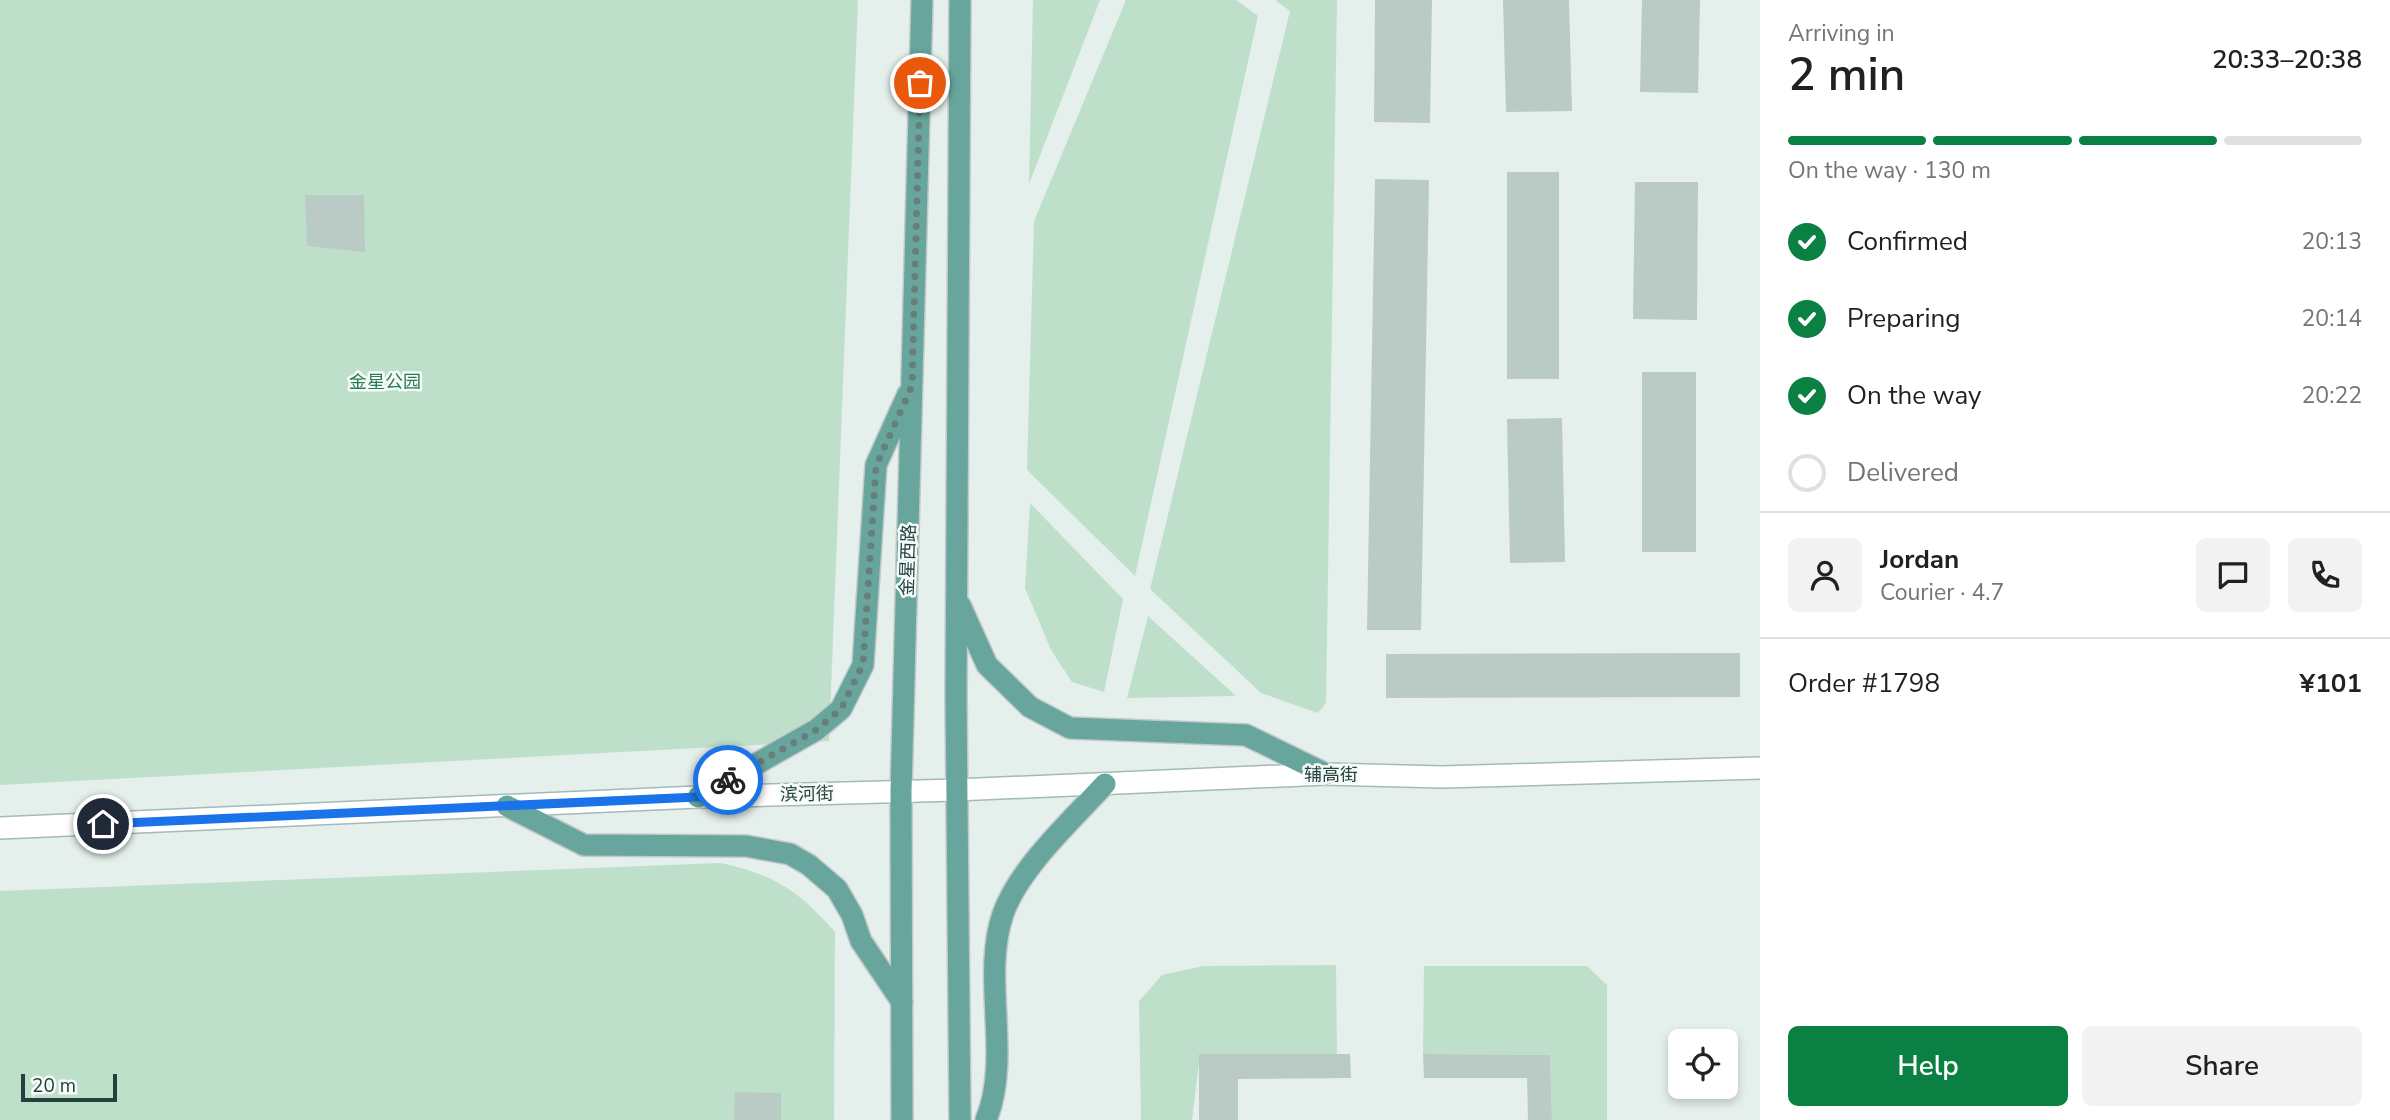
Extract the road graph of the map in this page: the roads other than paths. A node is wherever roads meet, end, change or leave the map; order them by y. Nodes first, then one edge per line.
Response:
1 (922, 0) edge
2 (960, 0) edge
3 (912, 386) junction
4 (957, 599) junction
5 (1760, 768) edge
6 (1326, 774) junction
7 (1105, 784) junction
8 (956, 790) junction
9 (901, 792) junction
10 (698, 797) junction
11 (507, 806) junction
12 (0, 828) edge
13 (902, 1002) junction
14 (902, 1120) edge
15 (960, 1120) edge
16 (986, 1120) edge

1 - 3 main road, 金星西路
2 - 4 main road
3 - 9 main road, 金星西路
3 - 10 main road
4 - 6 main road
4 - 8 main road
5 - 6 street, 辅高街
6 - 7 street, 辅高街
7 - 8 street, 辅高街
7 - 16 main road
8 - 9 street, 辅高街
8 - 15 main road
9 - 10 street, 滨河街
9 - 13 main road, 金星西路
10 - 11 street, 滨河街
11 - 12 street, 滨河街
11 - 13 main road
13 - 14 main road, 金星西路

